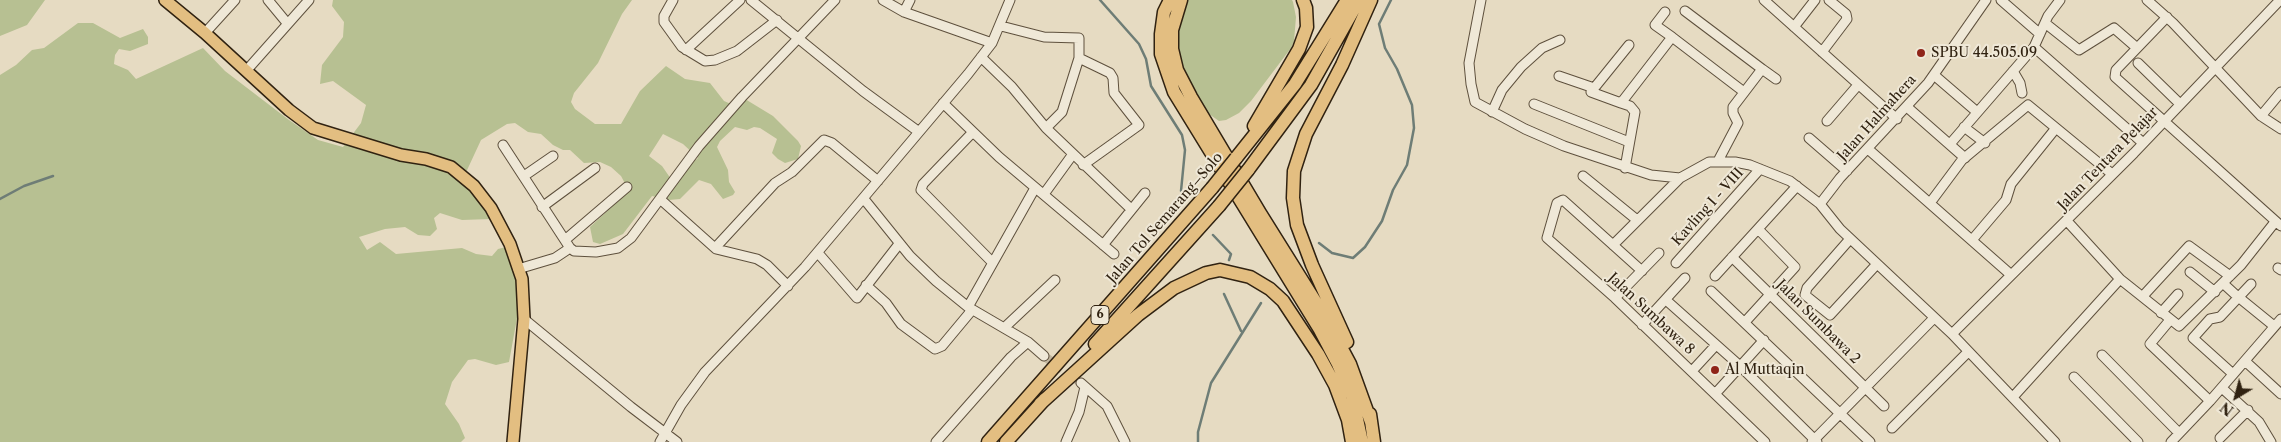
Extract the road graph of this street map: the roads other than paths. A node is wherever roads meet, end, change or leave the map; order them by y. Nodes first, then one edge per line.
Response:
1 (165, 0) edge
2 (235, 0) edge
3 (268, 0) edge
4 (309, 0) edge
5 (673, 0) edge
6 (740, 0) edge
7 (751, 0) edge
8 (835, 0) edge
9 (883, 0) edge
10 (910, 0) edge
11 (1010, 0) edge
12 (1170, 0) edge
13 (1180, 0) edge
14 (1303, 0) edge
15 (1347, 0) edge
16 (1359, 0) edge
17 (1371, 0) edge
18 (1481, 0) edge
19 (1764, 0) edge
20 (1815, 0) edge
21 (1829, 0) edge
22 (1986, 0) edge
23 (2001, 0) edge
24 (2060, 0) edge
25 (2147, 0) edge
26 (2280, 0) edge
27 (1685, 11) dead end
28 (904, 12) junction
29 (1665, 12) dead end
30 (2167, 17) junction
31 (777, 20) junction
32 (287, 23) junction
33 (2045, 23) junction
34 (1001, 26) junction
35 (1794, 27) junction
36 (205, 33) junction
37 (2040, 34) junction
38 (799, 38) junction
39 (1672, 38) junction
40 (1560, 40) dead end
41 (992, 43) junction
42 (1629, 45) dead end
43 (2034, 47) junction
44 (2137, 48) junction
45 (686, 50) junction
46 (1822, 52) junction
47 (981, 57) junction
48 (1079, 58) junction
49 (2138, 63) dead end
50 (2215, 68) junction
51 (1762, 69) junction
52 (246, 71) junction
53 (2014, 71) junction
54 (1934, 75) junction
55 (1559, 76) dead end
56 (1776, 79) dead end
57 (1858, 84) junction
58 (1594, 88) junction
59 (1744, 92) junction
60 (2281, 92) edge
61 (2022, 93) dead end
62 (943, 103) junction
63 (1621, 103) junction
64 (1534, 104) dead end
65 (2180, 104) junction
66 (1907, 107) junction
67 (1492, 112) junction
68 (1977, 112) junction
69 (2261, 116) junction
70 (1897, 119) junction
71 (1827, 120) dead end
72 (2164, 122) junction
73 (1964, 127) junction
74 (1046, 128) junction
75 (2056, 128) junction
76 (2281, 129) edge
77 (919, 132) junction
78 (972, 133) junction
79 (1809, 138) dead end
80 (1629, 142) junction
81 (1985, 143) junction
82 (2143, 143) junction
83 (1950, 144) junction
84 (503, 145) dead end
85 (1868, 150) junction
86 (1073, 154) junction
87 (553, 156) dead end
88 (1236, 157) junction
89 (1965, 158) junction
90 (1718, 161) junction
91 (1082, 165) junction
92 (595, 168) dead end
93 (1625, 168) junction
94 (1760, 169) junction
95 (1847, 171) junction
96 (2112, 174) junction
97 (524, 176) junction
98 (1583, 176) dead end
99 (1680, 178) junction
100 (878, 181) junction
101 (1797, 186) junction
102 (628, 187) dead end
103 (1035, 188) junction
104 (1145, 193) dead end
105 (1044, 194) junction
106 (660, 199) junction
107 (864, 199) junction
108 (1930, 203) junction
109 (1820, 204) junction
110 (542, 206) junction
111 (1131, 210) junction
112 (1637, 220) junction
113 (2067, 221) junction
114 (2278, 224) edge
115 (1758, 229) junction
116 (1850, 239) junction
117 (1972, 240) junction
118 (568, 244) junction
119 (899, 244) junction
120 (1103, 245) junction
121 (1613, 245) junction
122 (715, 248) junction
123 (818, 253) junction
124 (1659, 253) dead end
125 (1114, 254) dead end
126 (1732, 257) junction
127 (992, 262) junction
128 (1676, 263) dead end
129 (1877, 264) junction
130 (518, 269) junction
131 (1642, 271) junction
132 (2190, 272) dead end
133 (2010, 274) junction
134 (1715, 276) dead end
135 (2230, 276) junction
136 (1685, 278) dead end
137 (2120, 279) junction
138 (1054, 280) dead end
139 (2251, 284) dead end
140 (866, 285) junction
141 (788, 286) junction
142 (2226, 286) dead end
143 (1711, 291) dead end
144 (2215, 292) junction
145 (1771, 294) junction
146 (2178, 294) dead end
147 (2142, 296) junction
148 (1616, 298) junction
149 (2240, 299) junction
150 (1666, 300) junction
151 (970, 308) junction
152 (2161, 312) junction
153 (1934, 318) junction
154 (524, 319) junction
155 (2281, 319) edge
156 (2170, 320) junction
157 (1745, 322) junction
158 (1642, 325) junction
159 (2274, 326) junction
160 (1004, 328) junction
161 (1952, 334) junction
162 (1764, 340) junction
163 (1028, 342) junction
164 (1716, 345) junction
165 (1968, 352) junction
166 (2102, 355) dead end
167 (1044, 356) tunnel mouth
168 (2245, 361) junction
169 (1739, 365) junction
170 (1692, 371) junction
171 (2233, 374) junction
172 (2074, 377) dead end
173 (1864, 387) junction
174 (2222, 388) junction
175 (1715, 394) junction
176 (2281, 394) edge
177 (2013, 398) junction
178 (2210, 401) junction
179 (1040, 404) junction
180 (1884, 406) dead end
181 (2248, 410) junction
182 (1840, 413) junction
183 (1371, 422) junction
184 (1892, 428) dead end
185 (666, 432) junction
186 (2179, 433) junction
187 (2220, 438) dead end
188 (1814, 441) edge
189 (2269, 441) edge
190 (513, 442) edge
191 (660, 442) edge
192 (677, 442) edge
193 (936, 442) edge
194 (988, 442) edge
195 (1006, 442) edge
196 (1066, 442) edge
197 (1125, 442) edge
198 (1352, 442) edge
199 (1362, 442) edge
200 (1374, 442) edge
201 (1765, 442) edge
202 (1870, 442) edge
203 (2055, 442) edge
204 (2138, 442) edge
205 (2171, 442) edge

1 - 36 main road
2 - 36 street
3 - 32 street
4 - 32 street
5 - 45 street
6 - 45 street
7 - 31 street
8 - 38 street
9 - 28 street
10 - 28 street
11 - 34 street
12 - 199 highway
13 - 183 highway
14 - 88 highway
15 - 88 highway, Jalan Tol Semarang–Solo / 6
16 - 179 highway, 6, bridge
17 - 183 highway
18 - 67 street
19 - 35 street
20 - 35 street
21 - 46 street
22 - 54 street, Jalan Halmahera
23 - 37 street
24 - 33 street
25 - 30 street
26 - 50 street, Jalan Tentara Pelajar
27 - 51 street
28 - 41 street
29 - 39 street
30 - 44 street
30 - 50 street
31 - 38 street
31 - 45 street
32 - 52 street
33 - 37 street
33 - 44 street
34 - 41 street
34 - 48 street
35 - 46 street
36 - 52 main road
37 - 43 street
38 - 77 street
38 - 106 street
39 - 59 street
39 - 63 street
40 - 67 street
41 - 47 street
42 - 58 street
43 - 53 street
43 - 82 street
44 - 72 street
46 - 57 street
47 - 62 street
47 - 74 street
48 - 74 street
48 - 91 street
49 - 65 street
50 - 65 street, Jalan Tentara Pelajar
50 - 69 street
51 - 56 street
51 - 59 street
52 - 130 main road
53 - 61 street
53 - 68 street
54 - 66 street, Jalan Halmahera
54 - 68 street
55 - 58 street
57 - 70 street
57 - 71 street
58 - 63 street
59 - 90 street
60 - 69 street
62 - 77 street
62 - 78 street
63 - 80 street
64 - 80 street
65 - 72 street, Jalan Tentara Pelajar
66 - 70 street, Jalan Halmahera
66 - 83 street
67 - 93 street
68 - 73 street
69 - 76 street
70 - 85 street, Jalan Halmahera
72 - 82 street, Jalan Tentara Pelajar
72 - 114 street
73 - 81 street
73 - 83 street
74 - 86 street
75 - 81 street
75 - 96 street
75 - 117 street
77 - 100 street
78 - 103 street
78 - 127 street
79 - 95 street
80 - 93 street
81 - 89 street
82 - 96 street, Jalan Tentara Pelajar
83 - 89 street
84 - 97 street
85 - 95 street, Jalan Halmahera
85 - 108 street
86 - 91 street
86 - 105 street
87 - 97 street
88 - 194 highway, Jalan Tol Semarang–Solo / 6, bridge
89 - 108 street
90 - 94 street
90 - 99 street
91 - 111 street
92 - 110 street
93 - 99 street
94 - 101 street
94 - 128 street, Kavling I - VIII
95 - 109 street, Jalan Halmahera
96 - 113 street, Jalan Tentara Pelajar
97 - 110 street
98 - 112 street
99 - 112 street
100 - 107 street
100 - 122 street
101 - 109 street
101 - 115 street
102 - 118 street
103 - 105 street
103 - 127 street
104 - 111 street
105 - 120 street
106 - 118 street
106 - 122 street
107 - 119 street
107 - 123 street
108 - 117 street
109 - 116 street
110 - 118 street
111 - 120 street
112 - 121 street
113 - 133 street, Jalan Tentara Pelajar
113 - 137 street
114 - 135 street
115 - 126 street
115 - 145 street
116 - 129 street
116 - 129 street
117 - 133 street
118 - 130 street
119 - 140 street
119 - 151 street
120 - 125 street
121 - 131 street
121 - 148 street, Jalan Sumbawa 8
122 - 141 street
123 - 140 street
123 - 141 street
124 - 131 street
126 - 134 street
126 - 145 street, Jalan Sumbawa 2
127 - 151 street
129 - 153 street
130 - 154 main road
131 - 148 street
132 - 144 street
133 - 161 street, Jalan Tentara Pelajar
135 - 144 street
135 - 147 street
136 - 150 street
137 - 147 street
137 - 177 street
138 - 160 street
139 - 149 street
140 - 151 street
141 - 185 street
142 - 149 street
143 - 157 street
144 - 156 street
145 - 157 street
145 - 173 street, Jalan Sumbawa 2
146 - 152 street
147 - 152 street
148 - 158 street, Jalan Sumbawa 8
149 - 159 street
149 - 171 street
150 - 158 street
150 - 164 street
151 - 160 street
152 - 156 street
153 - 161 street
153 - 173 street
154 - 185 street
154 - 190 main road
155 - 159 street
156 - 178 street
157 - 162 street
158 - 170 street, Jalan Sumbawa 8
159 - 168 street
160 - 163 street
161 - 165 street
162 - 169 street
162 - 182 street
163 - 167 street
163 - 193 street
164 - 169 street
164 - 170 street
165 - 177 street
165 - 184 street
166 - 186 street
168 - 171 street
168 - 176 street
169 - 175 street
169 - 188 street
170 - 175 street, Jalan Sumbawa 8
171 - 174 street
172 - 204 street
173 - 180 street, Jalan Sumbawa 2
173 - 182 street
174 - 178 street
174 - 181 street
175 - 201 street, Jalan Sumbawa 8
177 - 203 street
178 - 186 street
179 - 195 highway, 6
179 - 198 highway
181 - 187 street
181 - 189 street
182 - 188 street
182 - 202 street
183 - 200 highway
185 - 191 street
185 - 192 street
186 - 205 street
196 - 197 street

